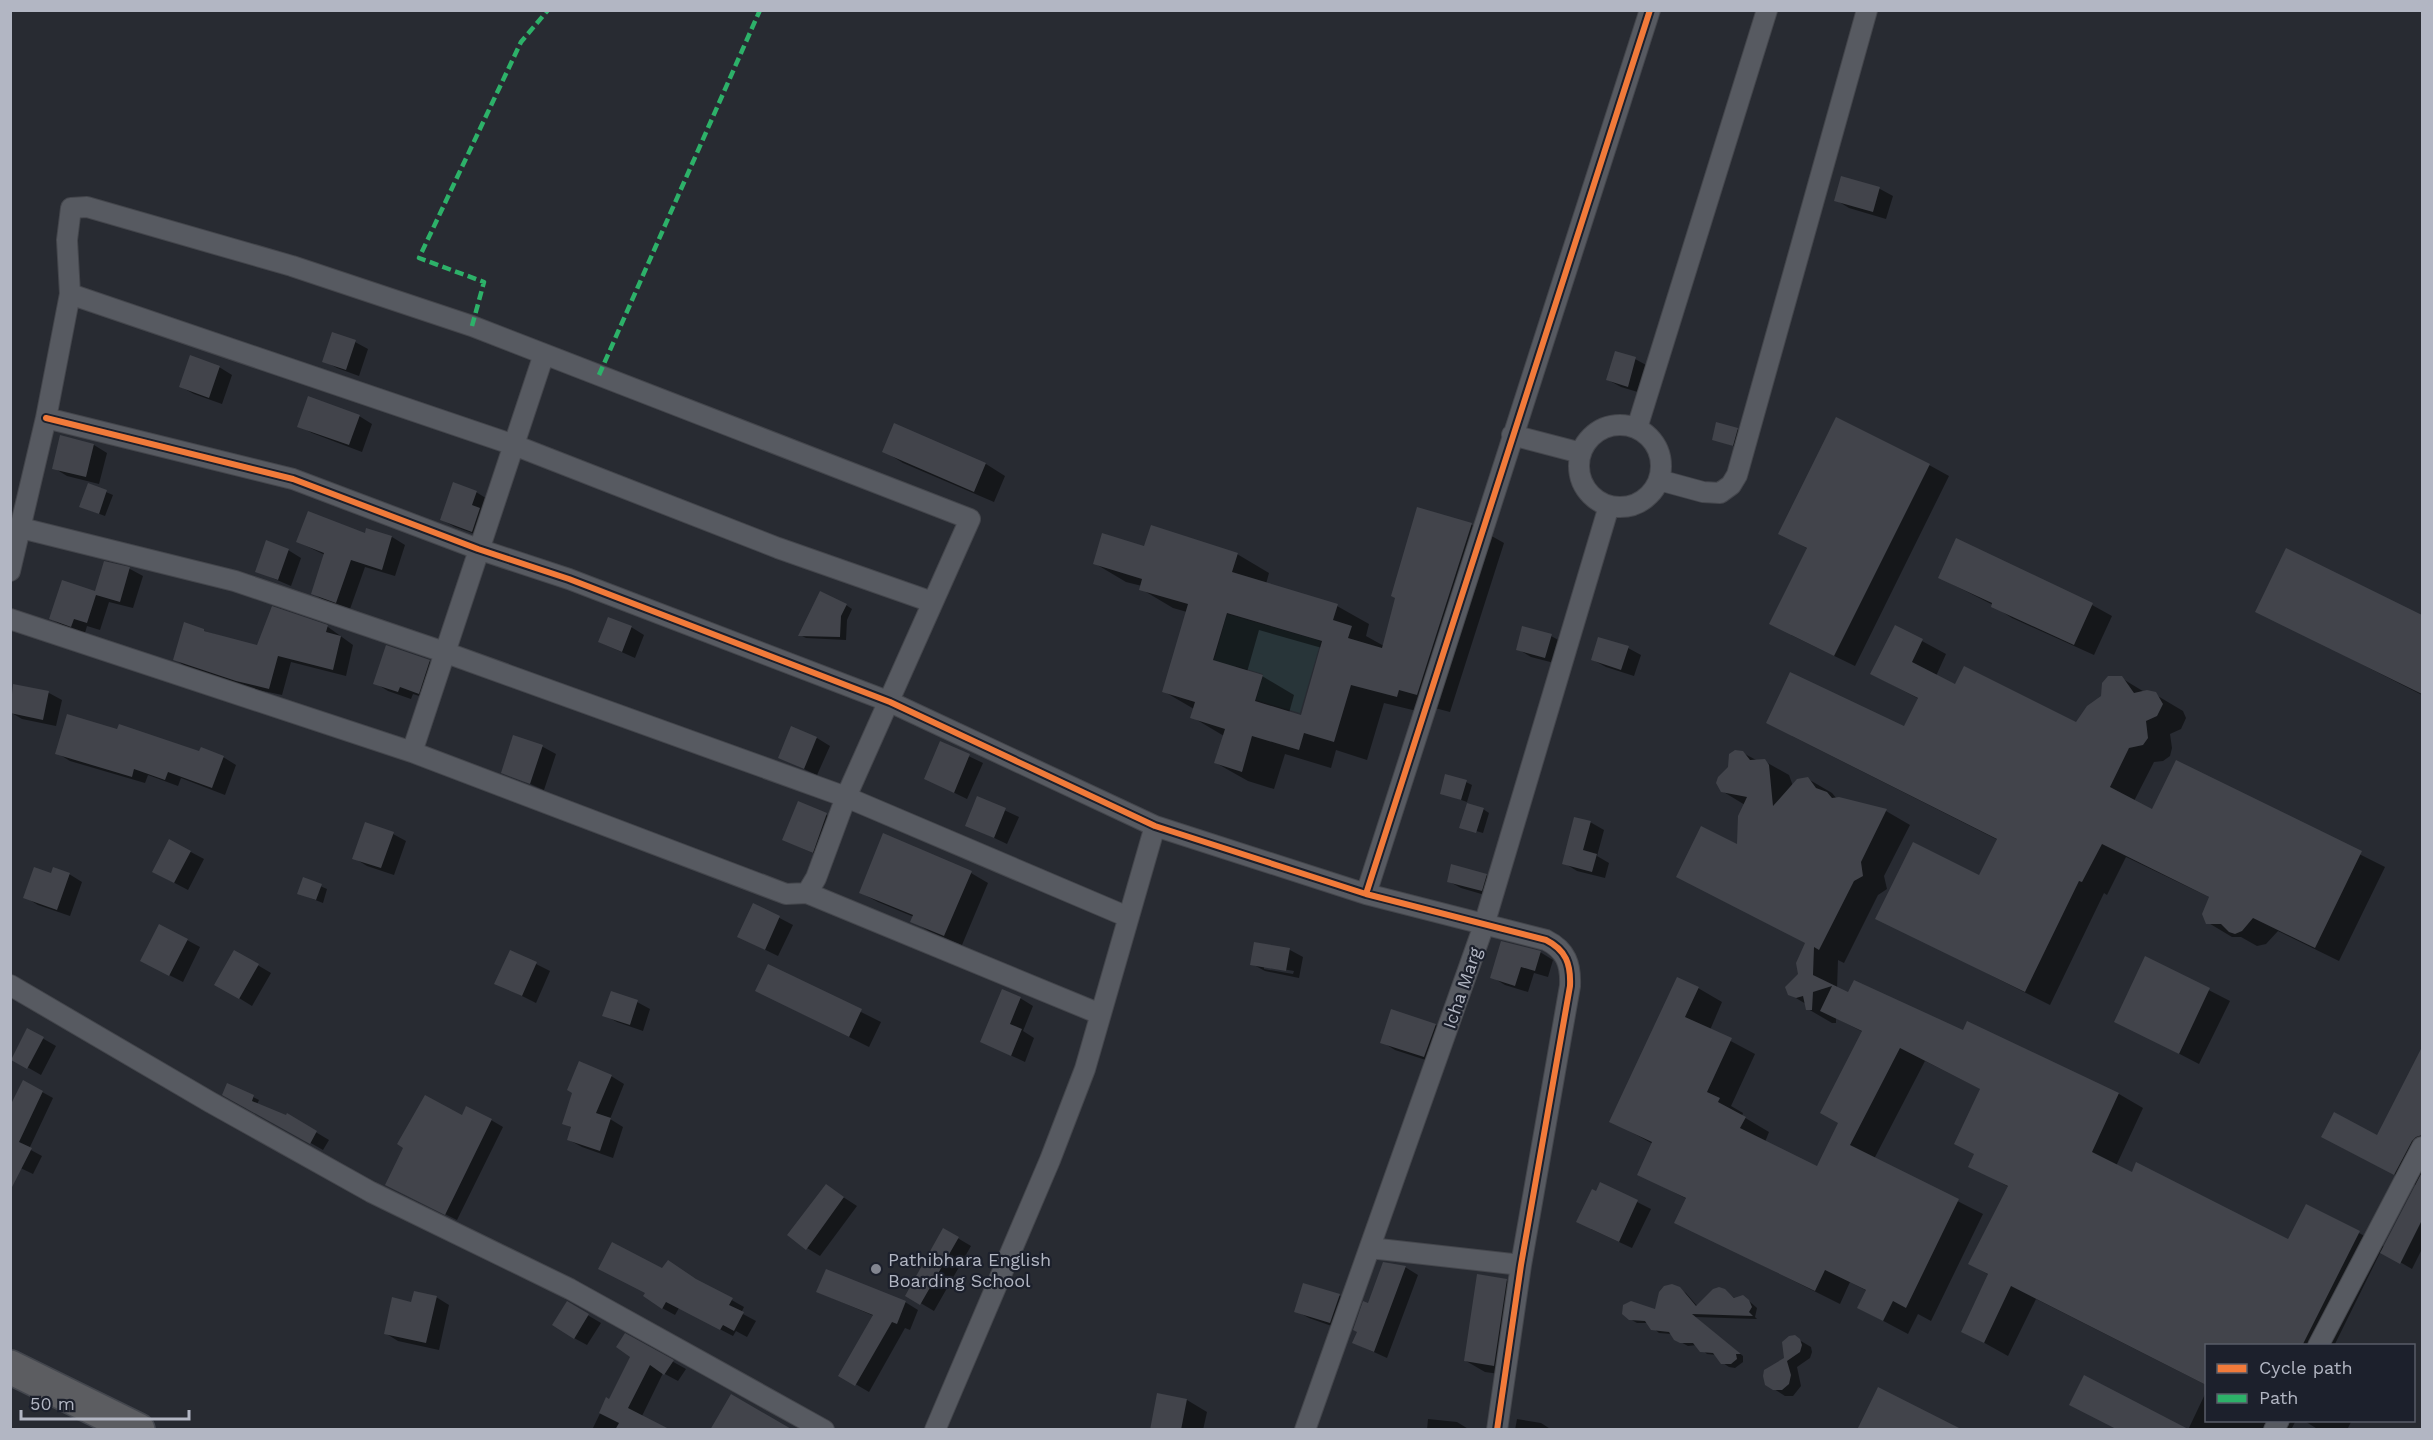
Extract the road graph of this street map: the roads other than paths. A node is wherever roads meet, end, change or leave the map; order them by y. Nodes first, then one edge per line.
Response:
1 (1650, 10) edge
2 (1767, 10) edge
3 (1867, 10) edge
4 (70, 294) junction
5 (544, 354) junction
6 (46, 418) junction
7 (1637, 428) junction
8 (1512, 435) junction
9 (514, 444) junction
10 (1581, 453) junction
11 (1659, 480) junction
12 (1609, 507) junction
13 (21, 528) junction
14 (478, 549) junction
15 (10, 571) edge
16 (933, 602) junction
17 (10, 619) edge
18 (444, 652) junction
19 (890, 702) junction
20 (412, 752) junction
21 (846, 797) junction
22 (1155, 826) junction
23 (807, 893) junction
24 (1366, 894) junction
25 (1128, 917) junction
26 (1484, 925) junction
27 (10, 984) edge
28 (1100, 1014) junction
29 (2422, 1147) edge
30 (1370, 1248) junction
31 (1521, 1265) junction
32 (2319, 1344) edge
33 (10, 1367) edge
34 (138, 1430) edge
35 (824, 1430) edge
36 (935, 1430) edge
37 (1305, 1430) edge
38 (1497, 1430) edge

1 - 8 street
2 - 7 street
3 - 11 street
4 - 5 street
4 - 6 street
4 - 9 street
5 - 9 street
5 - 16 street
6 - 13 street
6 - 14 street
7 - 10 street
7 - 11 street
8 - 10 street
8 - 24 street
9 - 14 street
9 - 16 street
10 - 12 street
11 - 12 street
12 - 26 street, Icha Marg
13 - 15 street
13 - 18 street
14 - 18 street
14 - 19 street
16 - 19 street
17 - 20 street
18 - 20 street
18 - 21 street
19 - 21 street
19 - 22 street
20 - 23 street
21 - 23 street
21 - 25 street
22 - 24 street
22 - 25 street
23 - 28 street
24 - 26 street
25 - 28 street
26 - 30 street, Icha Marg
26 - 31 street
27 - 35 street
28 - 36 street
29 - 32 street
30 - 31 street
30 - 37 street, Icha Marg
31 - 38 street
33 - 34 highway

